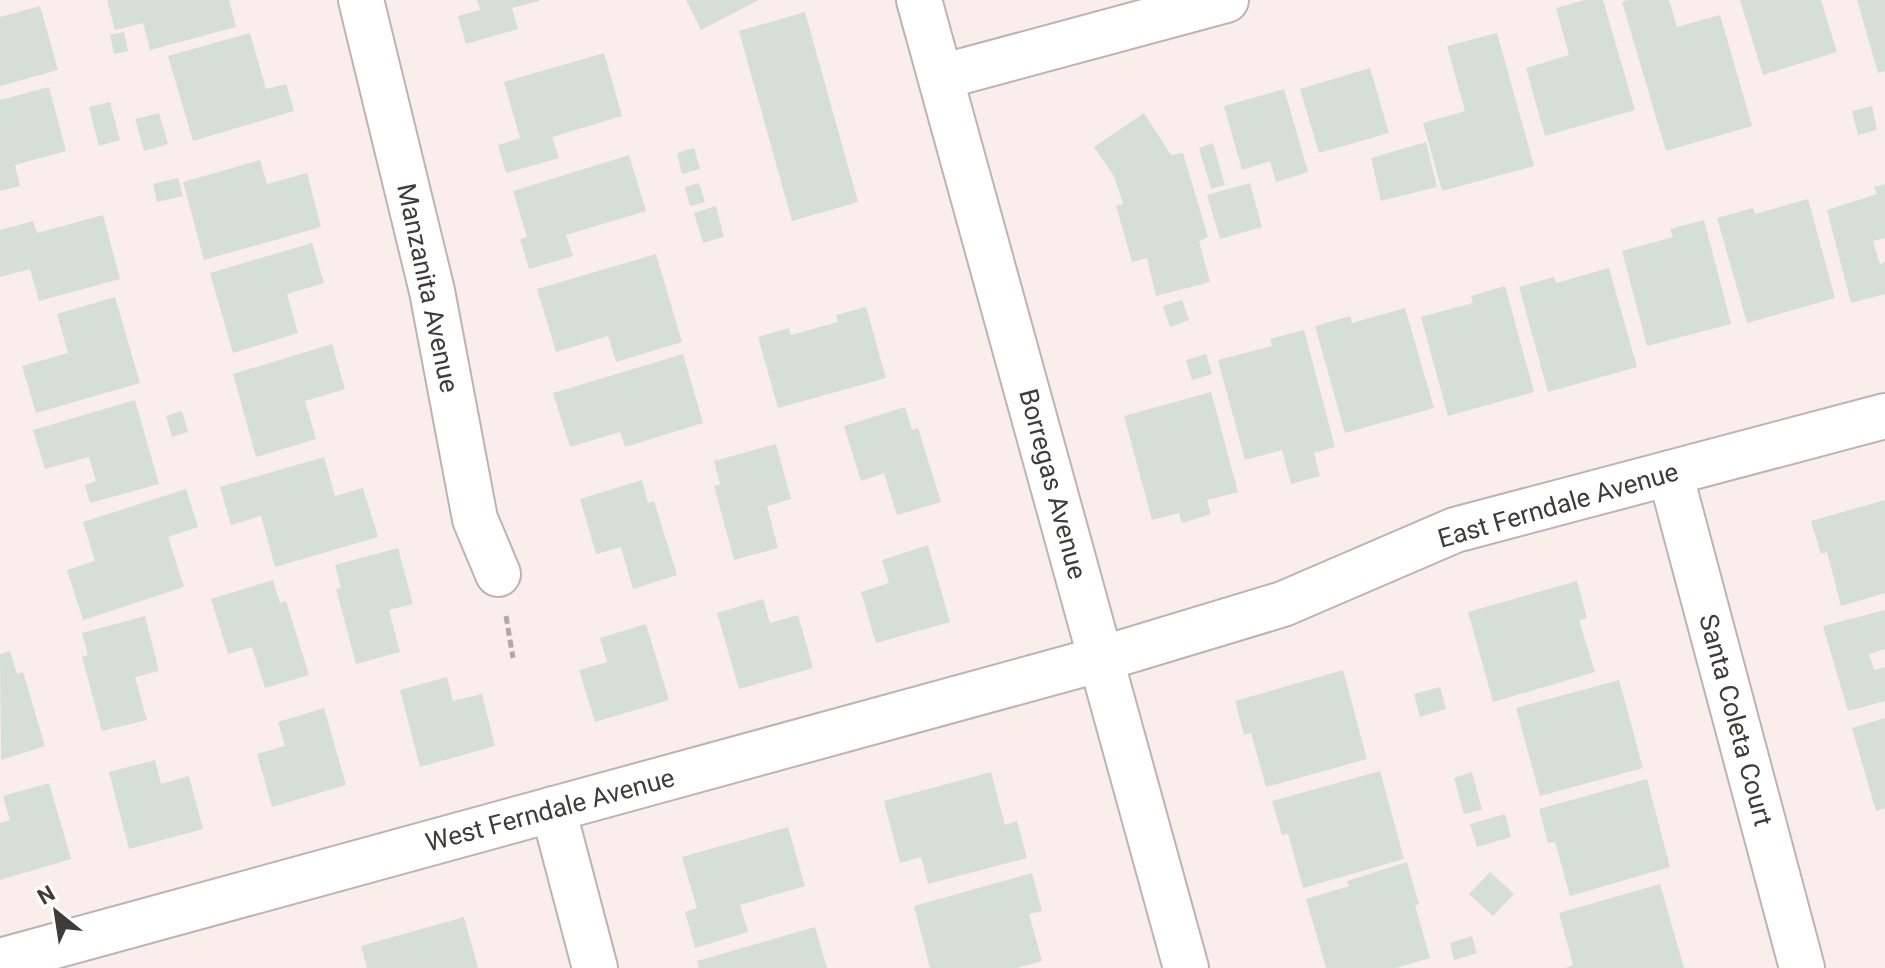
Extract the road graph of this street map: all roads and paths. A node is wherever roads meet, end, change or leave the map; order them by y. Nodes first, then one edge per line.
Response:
1 (361, 0) edge
2 (919, 0) edge
3 (1226, 0) edge
4 (941, 77) junction
5 (1885, 416) edge
6 (1670, 473) junction
7 (498, 574) dead end
8 (1101, 659) junction
9 (553, 809) junction
10 (45, 959) edge
11 (0, 961) edge
12 (595, 968) edge
13 (1186, 968) edge
14 (1802, 968) edge

1 - 7 street, Manzanita Avenue
2 - 4 street, Borregas Avenue
3 - 4 street
4 - 8 street, Borregas Avenue
5 - 6 street, East Ferndale Avenue
6 - 8 street, East Ferndale Avenue
6 - 14 street, Santa Coleta Court
8 - 9 street, West Ferndale Avenue
8 - 13 street, Borregas Avenue
9 - 10 street, West Ferndale Avenue
9 - 12 street
10 - 11 street, West Ferndale Avenue

